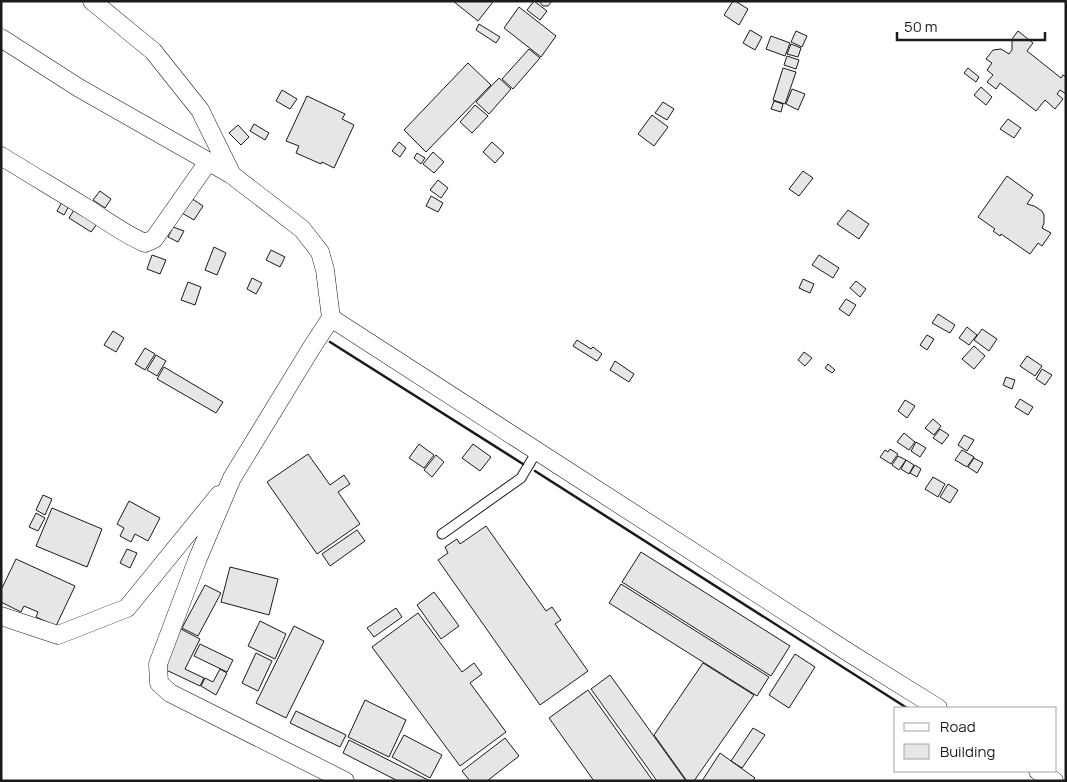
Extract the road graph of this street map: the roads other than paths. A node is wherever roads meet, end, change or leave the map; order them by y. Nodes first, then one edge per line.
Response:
1 (92, 1) edge
2 (1, 38) edge
3 (1, 156) edge
4 (208, 162) junction
5 (232, 175) junction
6 (332, 318) junction
7 (537, 451) junction
8 (232, 478) junction
9 (442, 534) dead end
10 (1, 616) edge
11 (936, 707) edge
12 (1040, 772) edge
13 (345, 781) edge
14 (1054, 781) edge

1 - 5 street
2 - 4 street
3 - 4 street
4 - 5 street
5 - 6 street
6 - 7 street
6 - 8 street
7 - 9 lane
7 - 11 street
8 - 10 street
8 - 13 street
12 - 14 street

